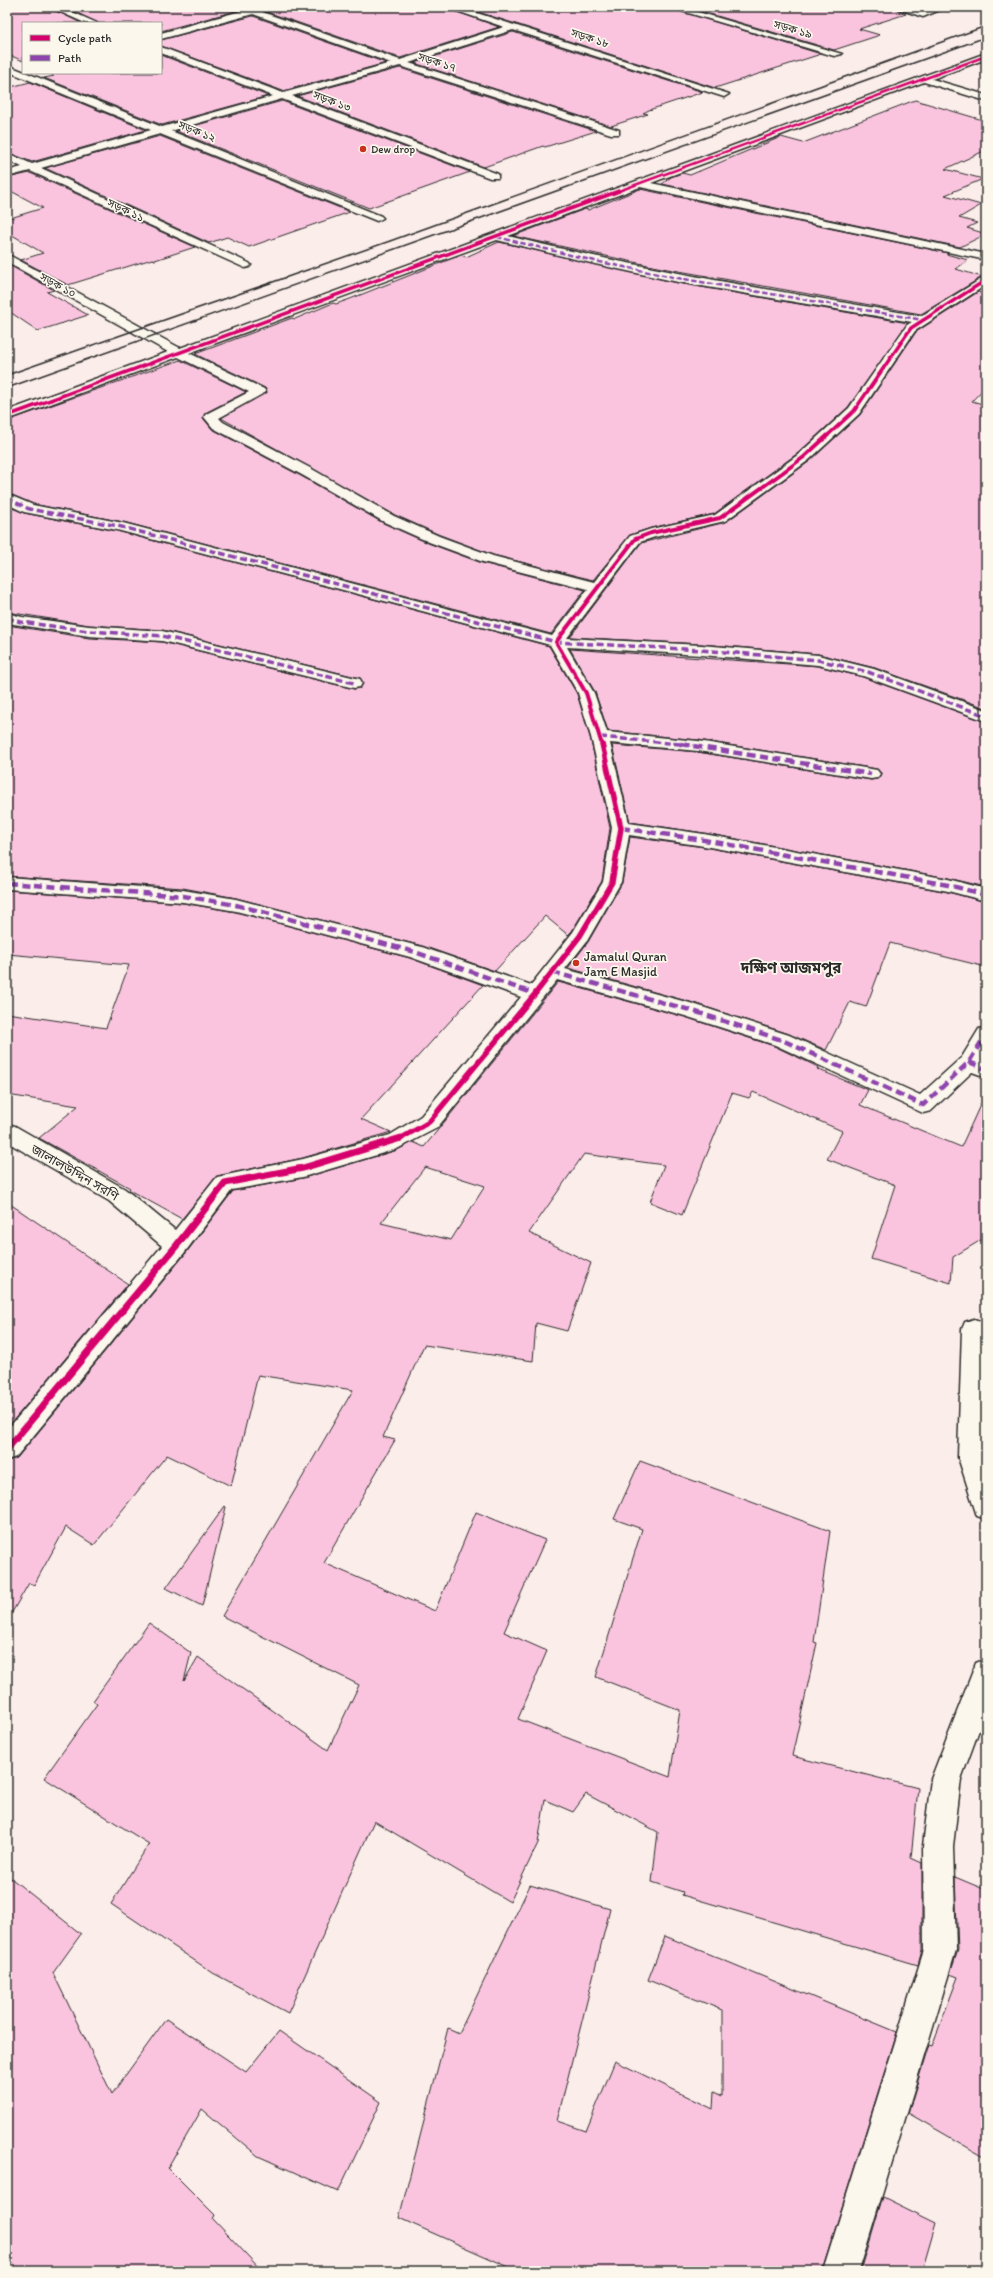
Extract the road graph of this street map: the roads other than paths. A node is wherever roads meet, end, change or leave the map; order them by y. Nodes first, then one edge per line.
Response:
1 (52, 7) edge
2 (268, 7) edge
3 (449, 7) edge
4 (672, 7) edge
5 (897, 7) edge
6 (943, 7) edge
7 (252, 11) junction
8 (90, 22) edge
9 (514, 27) junction
10 (162, 36) edge
11 (162, 50) edge
12 (837, 54) dead end
13 (986, 56) edge
14 (400, 62) junction
15 (7, 68) edge
16 (22, 74) edge
17 (22, 74) edge
18 (923, 79) junction
19 (724, 94) dead end
20 (284, 96) junction
21 (986, 98) edge
22 (163, 130) junction
23 (615, 132) dead end
24 (7, 156) edge
25 (30, 167) junction
26 (7, 174) edge
27 (494, 176) dead end
28 (637, 183) junction
29 (377, 218) dead end
30 (495, 236) junction
31 (986, 257) edge
32 (8, 258) edge
33 (245, 265) dead end
34 (986, 280) edge
35 (923, 320) junction
36 (179, 353) junction
37 (7, 416) edge
38 (7, 498) edge
39 (597, 587) junction
40 (7, 618) edge
41 (556, 642) junction
42 (354, 683) dead end
43 (986, 716) edge
44 (600, 737) junction
45 (871, 774) dead end
46 (621, 828) junction
47 (7, 883) edge
48 (986, 895) edge
49 (552, 972) junction
50 (535, 994) junction
51 (986, 1034) edge
52 (977, 1066) edge
53 (7, 1132) edge
54 (177, 1245) junction
55 (974, 1329) dead end
56 (7, 1449) edge
57 (986, 1507) edge
58 (986, 1673) edge
59 (841, 2271) edge

1 - 8 street
2 - 7 street
3 - 9 street, সড়ক ১৮
4 - 12 street, সড়ক ১৯
5 - 6 street
7 - 10 street
7 - 14 street, সড়ক ১৭
9 - 14 street
9 - 19 street, সড়ক ১৮
11 - 20 street, সড়ক ১৩
13 - 18 street
14 - 20 street
14 - 23 street, সড়ক ১৭
15 - 16 street, সড়ক ১২
17 - 22 street, সড়ক ১২
18 - 21 street
18 - 28 street
20 - 22 street
20 - 27 street, সড়ক ১৩
22 - 25 street
22 - 29 street, সড়ক ১২
24 - 25 street, সড়ক ১১
25 - 26 street
25 - 33 street, সড়ক ১১
28 - 30 street
28 - 31 street
30 - 35 street
30 - 36 street
32 - 36 street, সড়ক ১০
34 - 35 street
35 - 39 street
36 - 37 street
36 - 39 street, সড়ক ১০
38 - 41 street
39 - 41 street
40 - 42 street
41 - 43 street
41 - 44 street
44 - 45 street
44 - 46 street
46 - 48 street
46 - 49 street
47 - 50 street
49 - 50 street
49 - 52 street
50 - 54 street
51 - 52 street
53 - 54 street, জালালউদ্দিন সরণি
54 - 56 street
55 - 57 street
58 - 59 street

